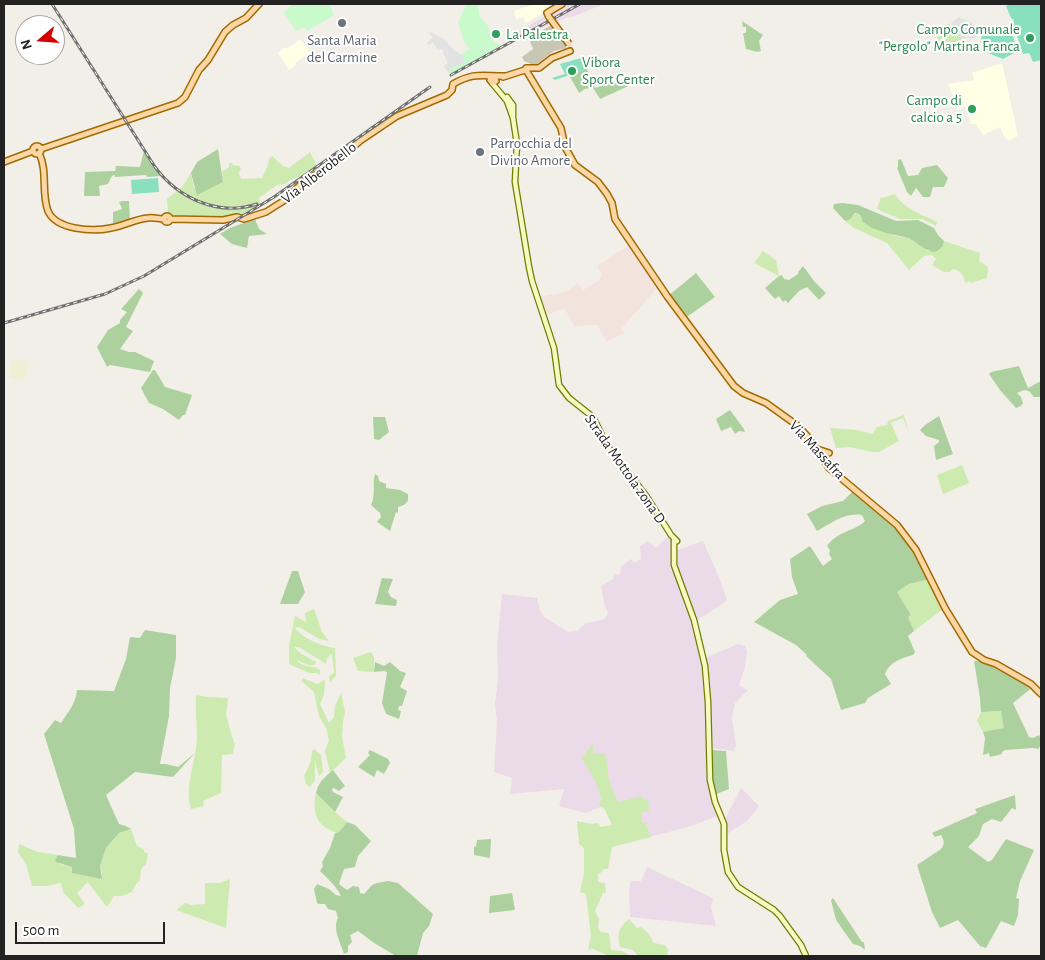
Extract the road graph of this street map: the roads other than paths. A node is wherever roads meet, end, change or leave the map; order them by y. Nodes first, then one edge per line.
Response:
1 (259, 4) edge
2 (562, 4) edge
3 (526, 70) junction
4 (493, 80) junction
5 (38, 151) junction
6 (4, 162) edge
7 (1041, 694) edge
8 (806, 956) edge

1 - 5 main road
2 - 3 main road, bridge
3 - 4 main road
3 - 7 main road, Via Massafra
4 - 5 main road, Via Alberobello
4 - 8 main road, Strada Mottola zona D
5 - 6 main road

